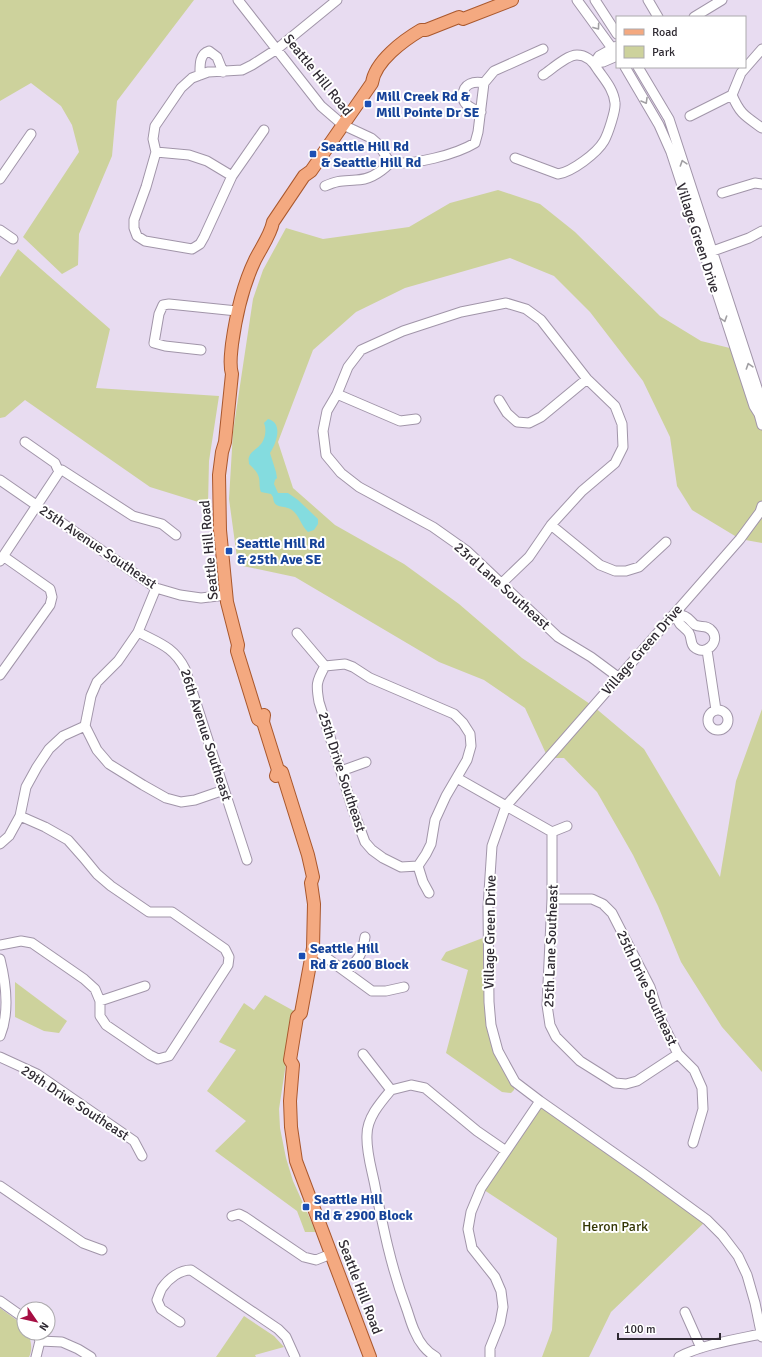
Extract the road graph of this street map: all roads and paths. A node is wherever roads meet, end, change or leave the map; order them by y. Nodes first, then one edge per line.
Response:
1 (238, 0) edge
2 (489, 0) edge
3 (512, 0) edge
4 (578, 0) edge
5 (595, 0) edge
6 (648, 0) edge
7 (722, 0) edge
8 (331, 2) edge
9 (657, 16) edge
10 (696, 16) edge
11 (459, 17) junction
12 (616, 32) edge
13 (277, 49) junction
14 (543, 49) dead end
15 (762, 49) edge
16 (616, 51) edge
17 (594, 63) junction
18 (746, 67) edge
19 (627, 68) edge
20 (639, 68) edge
21 (745, 68) edge
22 (223, 72) junction
23 (200, 75) junction
24 (543, 75) dead end
25 (484, 83) junction
26 (732, 95) junction
27 (480, 112) junction
28 (690, 116) dead end
29 (343, 125) junction
30 (762, 128) edge
31 (264, 130) dead end
32 (31, 134) dead end
33 (156, 152) junction
34 (515, 158) dead end
35 (390, 163) junction
36 (232, 176) junction
37 (0, 179) edge
38 (762, 184) edge
39 (325, 186) dead end
40 (722, 194) dead end
41 (0, 230) edge
42 (762, 231) edge
43 (13, 239) dead end
44 (713, 251) junction
45 (237, 311) junction
46 (201, 350) dead end
47 (588, 379) junction
48 (337, 394) junction
49 (499, 400) dead end
50 (759, 404) edge
51 (761, 413) edge
52 (416, 419) dead end
53 (762, 425) edge
54 (25, 442) dead end
55 (60, 471) junction
56 (0, 480) edge
57 (37, 506) junction
58 (762, 506) edge
59 (551, 525) junction
60 (176, 535) dead end
61 (666, 542) dead end
62 (2, 559) edge
63 (502, 583) junction
64 (156, 588) junction
65 (226, 594) junction
66 (674, 614) junction
67 (138, 632) junction
68 (297, 633) dead end
69 (707, 650) junction
70 (324, 666) junction
71 (0, 675) edge
72 (618, 677) junction
73 (716, 710) dead end
74 (85, 726) junction
75 (366, 762) dead end
76 (341, 771) junction
77 (457, 778) junction
78 (224, 790) junction
79 (506, 806) junction
80 (20, 816) junction
81 (567, 826) dead end
82 (552, 832) junction
83 (0, 844) edge
84 (247, 860) dead end
85 (418, 866) junction
86 (429, 893) dead end
87 (552, 899) junction
88 (365, 937) dead end
89 (0, 945) edge
90 (313, 948) junction
91 (0, 959) edge
92 (346, 972) junction
93 (145, 986) dead end
94 (404, 987) dead end
95 (100, 1001) junction
96 (0, 1036) edge
97 (363, 1054) dead end
98 (678, 1054) junction
99 (0, 1057) edge
100 (391, 1090) junction
101 (540, 1101) junction
102 (693, 1143) dead end
103 (506, 1151) junction
104 (142, 1156) dead end
105 (0, 1186) edge
106 (232, 1216) dead end
107 (102, 1250) dead end
108 (331, 1254) junction
109 (0, 1301) edge
110 (16, 1312) edge
111 (685, 1312) dead end
112 (180, 1322) dead end
113 (762, 1336) edge
114 (38, 1341) edge
115 (56, 1341) edge
116 (702, 1348) junction
117 (36, 1357) edge
118 (91, 1357) edge
119 (295, 1357) edge
120 (370, 1357) edge
121 (436, 1357) edge
122 (490, 1357) edge
123 (679, 1357) edge

1 - 13 street, Seattle Hill Road
2 - 11 main road
3 - 11 main road
4 -> 16 street
5 - 12 street
6 - 9 street
7 - 10 street
8 - 13 street
11 - 29 main road
13 - 22 street
13 - 29 street, Seattle Hill Road
14 - 25 street
15 - 18 street
16 - 17 street
17 - 24 street
17 - 34 street
19 -> 50 street, Village Green Drive
44 -> 20 street, Village Green Drive
21 - 26 street
22 - 23 street
22 - 23 street
23 - 33 street
25 - 27 street
25 - 27 street
26 - 28 street
26 - 30 street
27 - 35 street
29 - 35 street
29 - 45 main road, Seattle Hill Road
31 - 36 street
32 - 37 street
33 - 36 street
33 - 36 street
35 - 39 street
38 - 40 street
41 - 43 street
42 - 44 street
50 -> 44 street, Village Green Drive
45 - 46 street
45 - 65 main road, Seattle Hill Road
47 - 48 street
47 - 49 street
47 - 59 street
48 - 52 street
48 - 63 street, 23rd Lane Southeast
50 - 51 street
51 - 53 street
54 - 55 street
55 - 57 street
55 - 60 street
56 - 57 street, 25th Avenue Southeast
57 - 62 street
57 - 64 street, 25th Avenue Southeast
58 - 66 street, Village Green Drive
59 - 61 street
59 - 63 street
62 - 71 street
63 - 72 street, 23rd Lane Southeast
64 - 65 street, 25th Avenue Southeast
64 - 67 street
65 - 90 main road, Seattle Hill Road
66 - 69 street
66 - 69 street
66 - 72 street, Village Green Drive
67 - 74 street
67 - 78 street, 26th Avenue Southeast
68 - 70 street
69 - 73 street
70 - 76 street, 25th Drive Southeast
70 - 77 street
72 - 79 street, Village Green Drive
74 - 78 street
74 - 80 street
75 - 76 street
76 - 85 street, 25th Drive Southeast
77 - 79 street
77 - 85 street
78 - 84 street, 26th Avenue Southeast
79 - 82 street
79 - 101 street, Village Green Drive
80 - 83 street
80 - 95 street
81 - 82 street
82 - 87 street, 25th Lane Southeast
85 - 86 street
87 - 98 street, 25th Drive Southeast
87 - 98 street, 25th Lane Southeast
88 - 92 street
89 - 95 street
90 - 92 street
90 - 108 main road, Seattle Hill Road
91 - 96 street
92 - 94 street
93 - 95 street
97 - 100 street
98 - 102 street, 25th Drive Southeast
99 - 104 street, 29th Drive Southeast
100 - 103 street
100 - 121 street
101 - 103 street
101 - 113 street, Village Green Drive
103 - 122 street
105 - 107 street
106 - 108 street
108 - 120 main road, Seattle Hill Road
109 - 110 street
111 - 116 street
112 - 119 street
113 - 116 street
114 - 117 street
115 - 118 street
116 - 123 street

